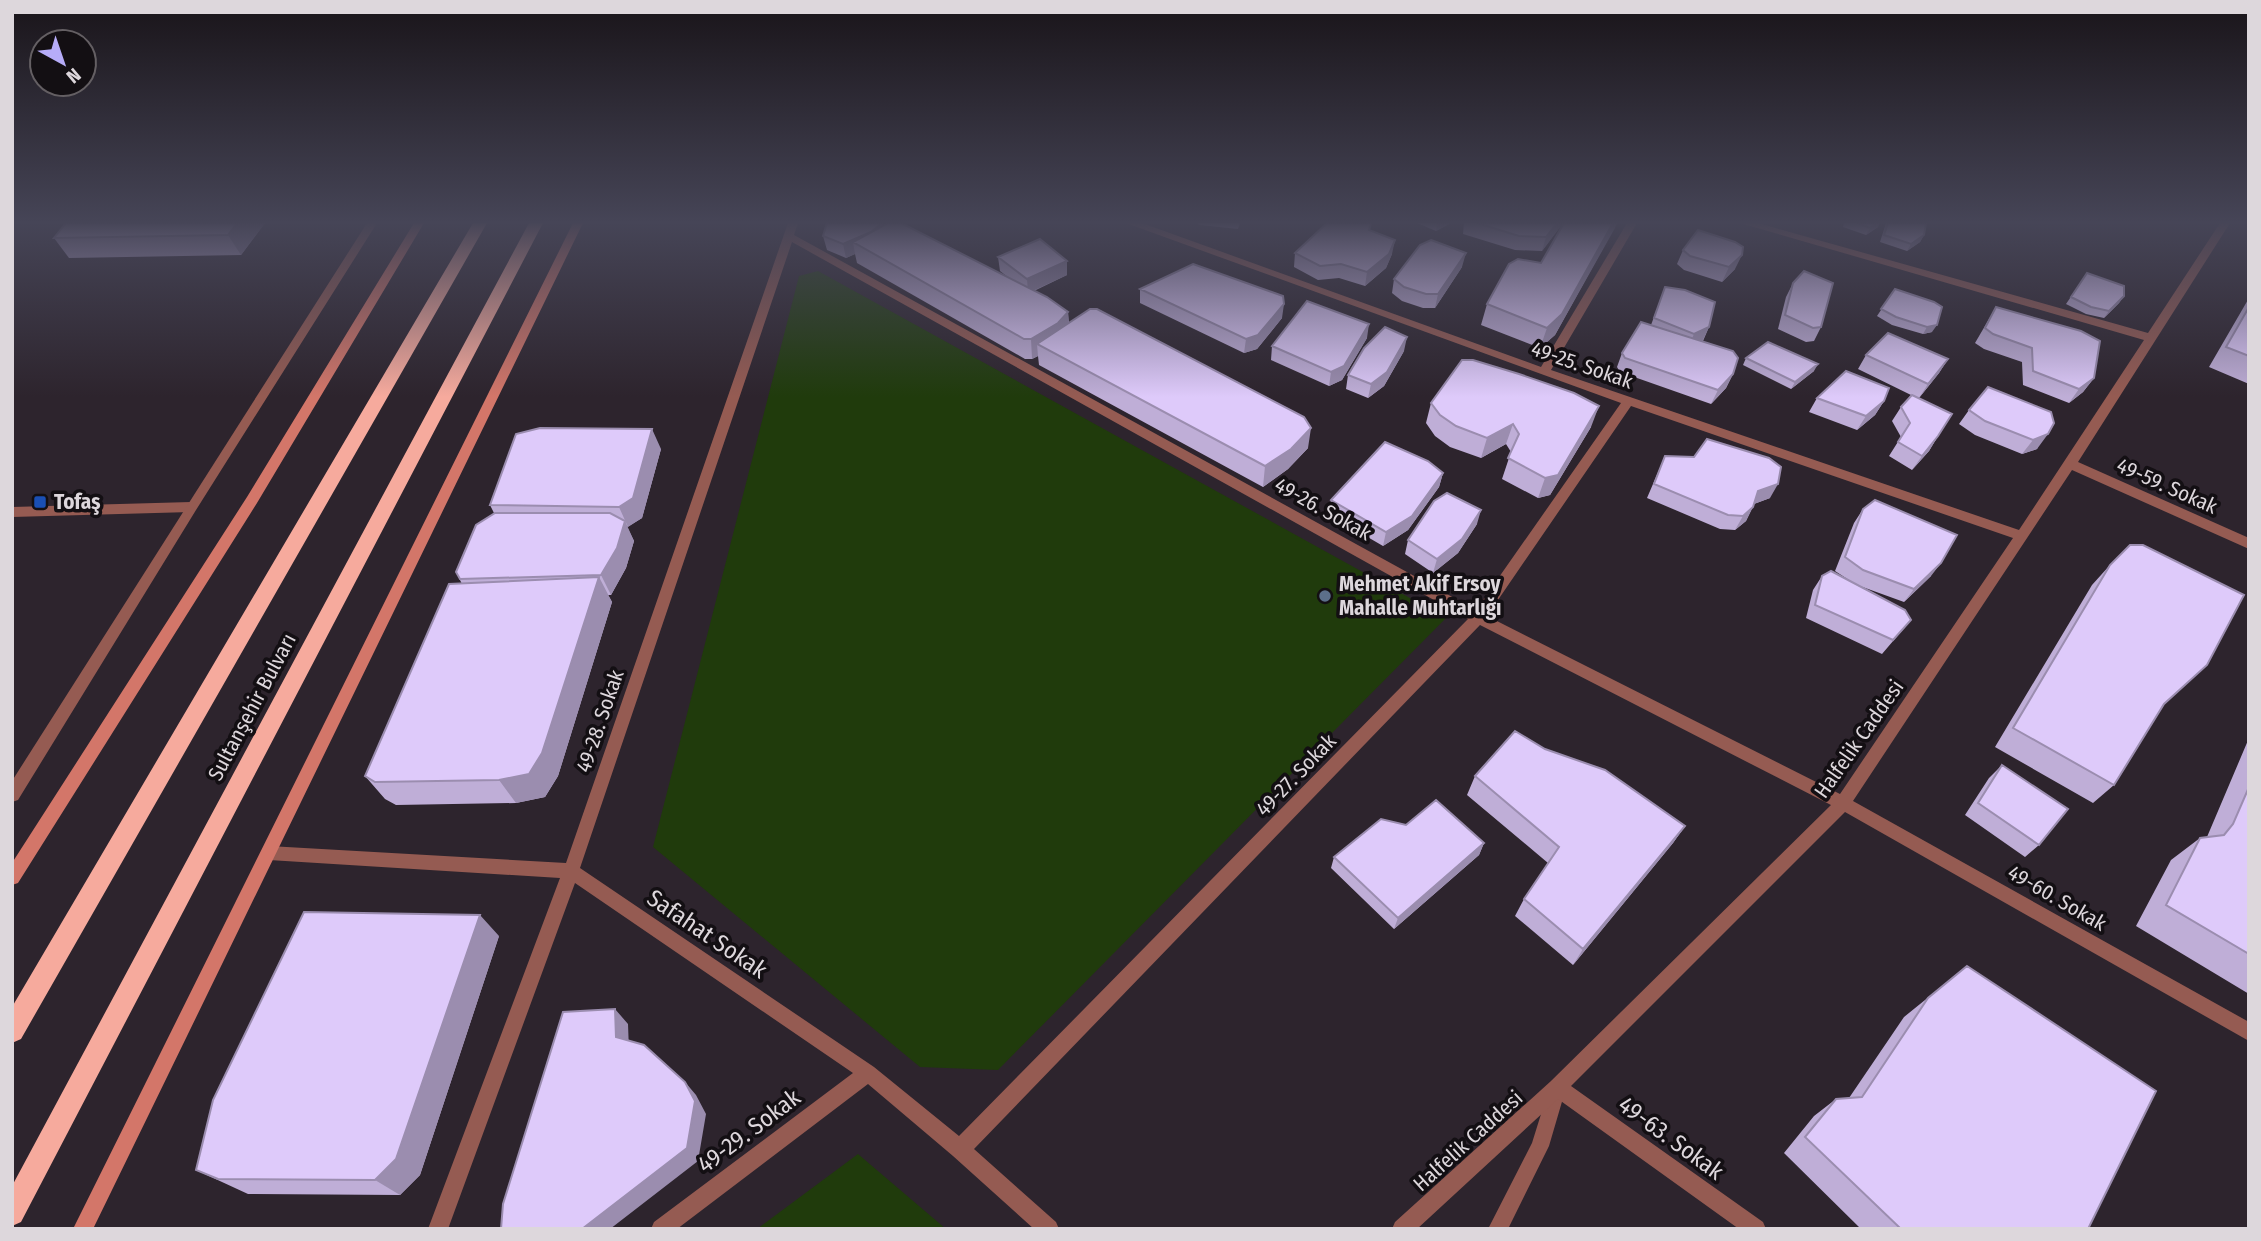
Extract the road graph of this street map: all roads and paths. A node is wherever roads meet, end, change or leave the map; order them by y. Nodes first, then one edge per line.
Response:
1 (335, 281) edge
2 (384, 281) edge
3 (446, 281) edge
4 (505, 281) edge
5 (550, 281) edge
6 (774, 281) edge
7 (882, 281) edge
8 (1290, 281) edge
9 (1598, 281) edge
10 (1950, 281) edge
11 (2188, 281) edge
12 (2152, 338) junction
13 (1544, 373) junction
14 (1628, 402) junction
15 (2070, 464) junction
16 (191, 507) junction
17 (12, 512) edge
18 (2022, 536) junction
19 (2249, 544) edge
20 (1479, 618) junction
21 (12, 795) edge
22 (1843, 803) junction
23 (269, 853) junction
24 (570, 871) junction
25 (12, 878) edge
26 (12, 1031) edge
27 (2249, 1032) edge
28 (868, 1073) junction
29 (1557, 1087) junction
30 (960, 1149) junction
31 (12, 1213) edge
32 (83, 1229) edge
33 (438, 1229) edge
34 (661, 1229) edge
35 (1049, 1229) edge
36 (1402, 1229) edge
37 (1498, 1229) edge
38 (1756, 1229) edge

1 - 16 street
2 - 25 main road
3 - 26 highway, Sultanşehir Bulvarı
4 - 31 highway, Sultanşehir Bulvarı
5 - 23 main road
6 - 24 street, 49-28. Sokak
7 - 20 street, 49-26. Sokak
8 - 13 street, 49-25. Sokak
9 - 13 street
10 - 12 street
11 - 12 street, Halfelik Caddesi
12 - 15 street, Halfelik Caddesi
13 - 14 street, 49-25. Sokak
14 - 18 street, 49-25. Sokak
14 - 20 street, 49-27. Sokak
15 - 18 street, Halfelik Caddesi
15 - 19 street, 49-59. Sokak
16 - 17 street
16 - 21 street
18 - 22 street, Halfelik Caddesi
20 - 22 street, 49-26. Sokak
20 - 30 street, 49-27. Sokak
22 - 27 street, 49-60. Sokak
22 - 29 street, Halfelik Caddesi
23 - 24 street
23 - 32 main road
24 - 28 street, Safahat Sokak
24 - 33 street, 49-28. Sokak
28 - 30 street, Safahat Sokak
28 - 34 street, 49-29. Sokak
29 - 36 street, Halfelik Caddesi
29 - 37 street
29 - 38 street, 49-63. Sokak
30 - 35 street, Safahat Sokak

